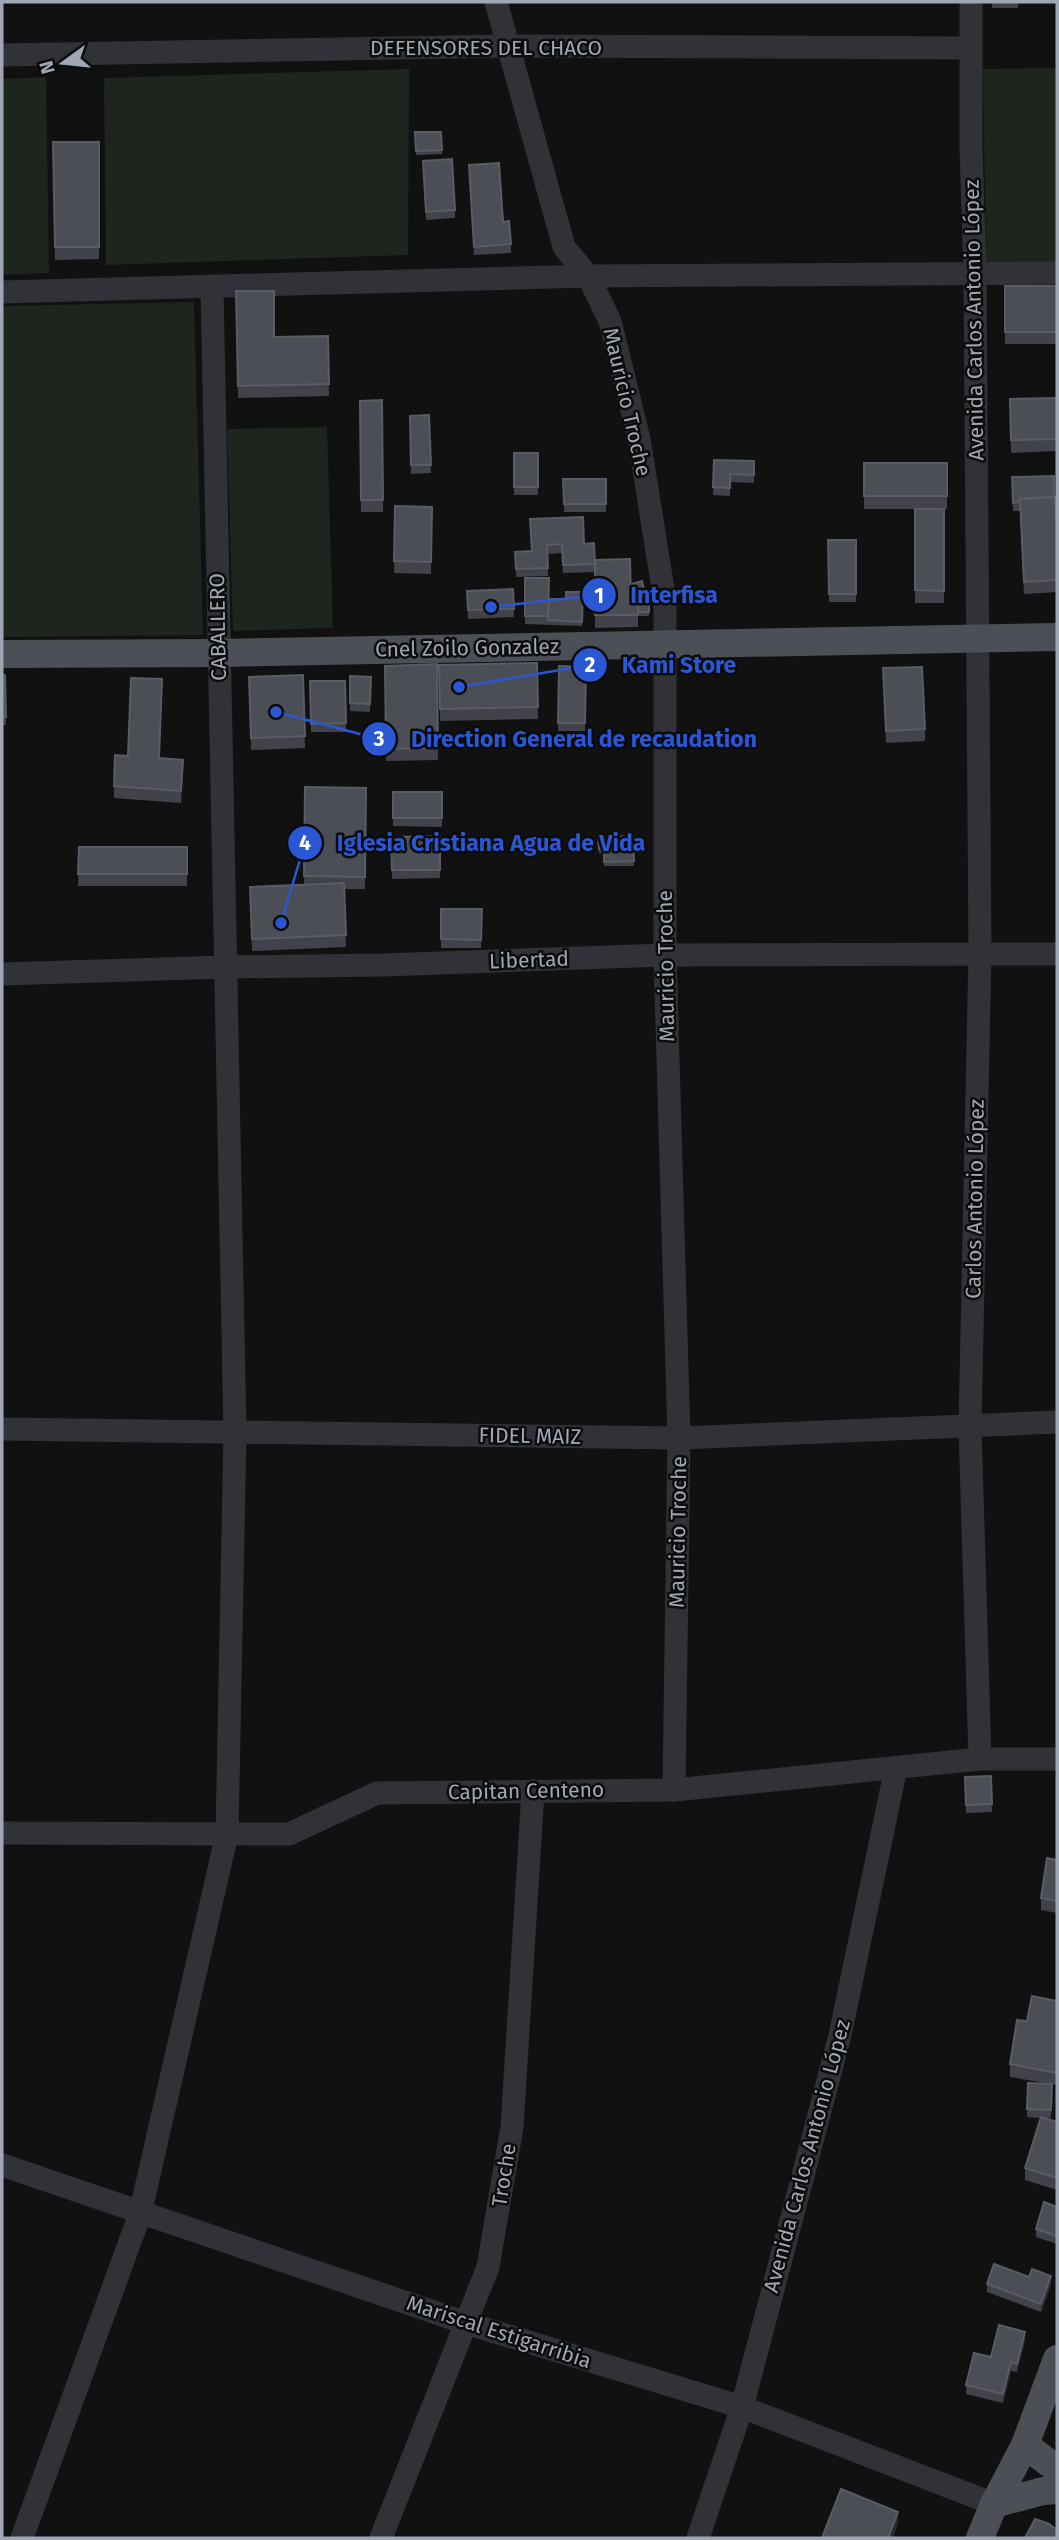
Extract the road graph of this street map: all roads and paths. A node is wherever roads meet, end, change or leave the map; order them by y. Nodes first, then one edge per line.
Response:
1 (496, 2) edge
2 (971, 2) edge
3 (507, 46) junction
4 (970, 48) junction
5 (2, 55) edge
6 (1057, 273) edge
7 (975, 274) junction
8 (588, 276) junction
9 (212, 287) junction
10 (2, 292) edge
11 (1057, 637) edge
12 (978, 639) junction
13 (666, 643) junction
14 (218, 653) junction
15 (2, 654) edge
16 (980, 952) junction
17 (1057, 954) edge
18 (664, 955) junction
19 (226, 967) junction
20 (2, 974) edge
21 (1057, 1422) edge
22 (970, 1427) junction
23 (2, 1429) edge
24 (235, 1432) junction
25 (679, 1438) junction
26 (980, 1759) junction
27 (1057, 1759) edge
28 (896, 1768) junction
29 (674, 1790) junction
30 (533, 1791) junction
31 (2, 1833) edge
32 (227, 1834) junction
33 (2, 2165) edge
34 (140, 2214) junction
35 (466, 2323) junction
36 (1056, 2372) edge
37 (741, 2407) junction
38 (1025, 2445) junction
39 (1057, 2469) edge
40 (1057, 2490) edge
41 (994, 2504) junction
42 (22, 2538) edge
43 (381, 2538) edge
44 (698, 2538) edge
45 (980, 2538) edge

1 - 3 street, Mauricio Troche
2 - 4 street, Avenida Carlos Antonio López
3 - 4 street, DEFENSORES DEL CHACO
3 - 5 street, DEFENSORES DEL CHACO
3 - 8 street, Mauricio Troche
4 - 7 street, Avenida Carlos Antonio López
6 - 7 street
7 - 8 street
7 - 12 street, Avenida Carlos Antonio López
8 - 9 street
8 - 13 street, Mauricio Troche
9 - 10 street
9 - 14 street, CABALLERO
11 - 12 main road, Cnel Zoilo Gonzalez
12 - 13 main road, Cnel Zoilo Gonzalez
12 - 16 street, Carlos Antonio López
13 - 14 main road, Cnel Zoilo Gonzalez
13 - 18 street, Mauricio Troche
14 - 15 main road, Cnel Zoilo Gonzalez
14 - 19 street, CABALLERO
16 - 17 street, Libertad
16 - 18 street, Libertad
16 - 22 street, Carlos Antonio López
18 - 19 street, Libertad
18 - 25 street, Mauricio Troche
19 - 20 street, Libertad
19 - 24 street, CABALLERO
21 - 22 street, FIDEL MAIZ
22 - 25 street, FIDEL MAIZ
22 - 26 street, Carlos Antonio López
23 - 24 street, FIDEL MAIZ
24 - 25 street, FIDEL MAIZ
24 - 32 street, CABALLERO
25 - 29 street, Mauricio Troche
26 - 27 street, Capitan Centeno
26 - 28 street, Capitan Centeno
28 - 29 street, Capitan Centeno
28 - 37 street, Avenida Carlos Antonio López
29 - 30 street, Capitan Centeno
30 - 32 street, Capitan Centeno
30 - 35 street, Troche
31 - 32 street, Capitan Centeno
32 - 34 street, CABALLERO
33 - 34 street, Mariscal Estigarribia
34 - 35 street, Mariscal Estigarribia
34 - 42 street, CABALLERO
35 - 37 street, Mariscal Estigarribia
35 - 43 street, Troche
36 - 38 main road
37 - 41 street, Mariscal Estigarribia
37 - 44 street, Avenida Carlos Antonio López
38 - 39 main road
38 - 41 main road
40 - 41 main road
41 - 45 main road

